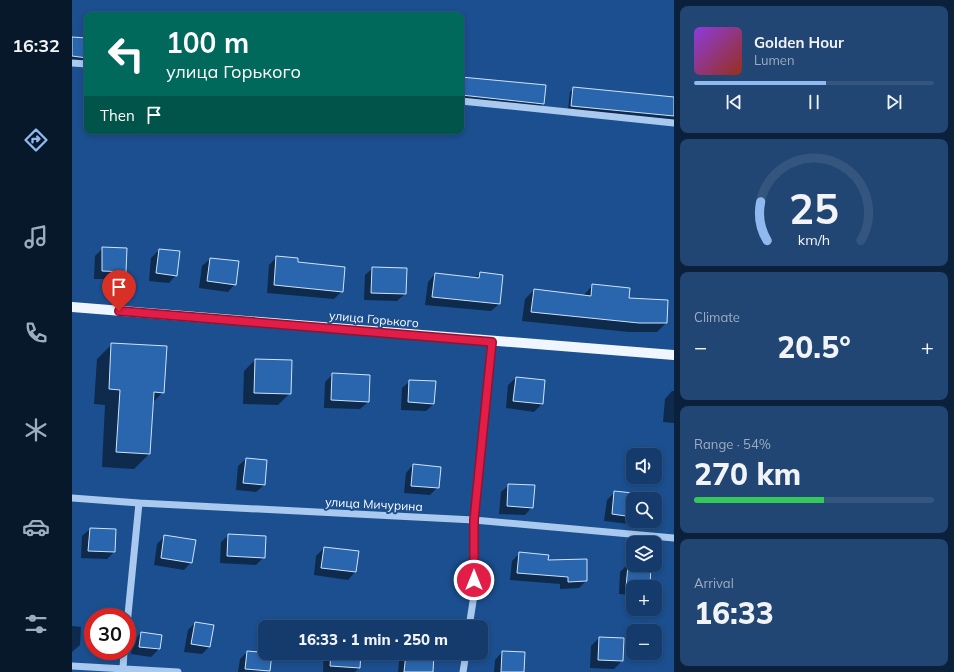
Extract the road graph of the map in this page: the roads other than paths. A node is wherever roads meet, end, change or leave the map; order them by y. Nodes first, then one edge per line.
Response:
1 (72, 63) edge
2 (84, 64) edge
3 (464, 101) edge
4 (674, 123) edge
5 (72, 307) edge
6 (492, 342) junction
7 (674, 355) edge
8 (72, 498) edge
9 (139, 503) junction
10 (474, 520) junction
11 (674, 538) edge
12 (129, 608) edge
13 (471, 620) edge
14 (123, 660) edge
15 (465, 660) edge
16 (72, 666) edge
17 (122, 669) junction
18 (178, 672) edge
19 (463, 672) edge

1 - 2 street
3 - 4 street
5 - 6 main road, улица Горького
6 - 7 main road, улица Горького
6 - 10 street
8 - 9 street, улица Мичурина
9 - 10 street, улица Мичурина
9 - 12 street
10 - 11 street, улица Мичурина
10 - 13 street
14 - 17 street
15 - 19 street
16 - 17 street
17 - 18 street

